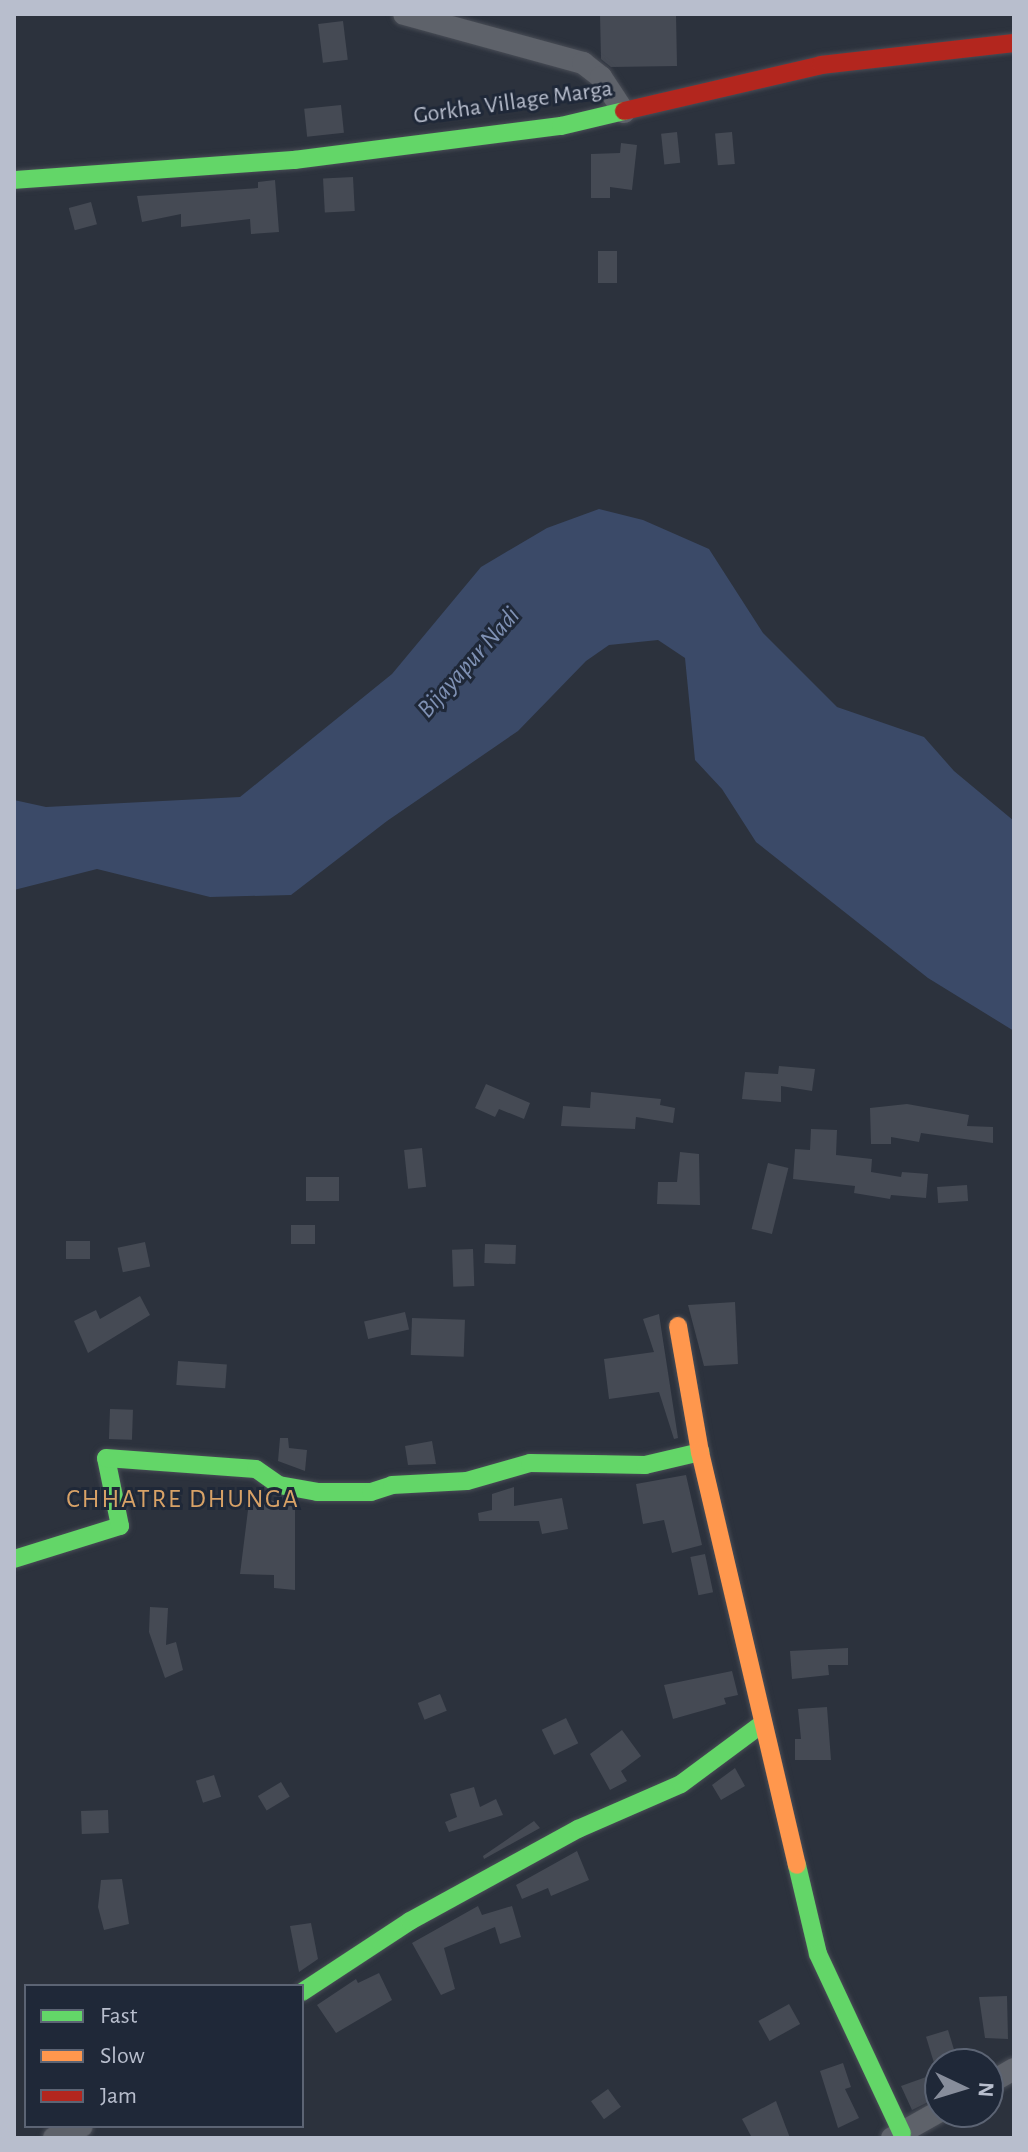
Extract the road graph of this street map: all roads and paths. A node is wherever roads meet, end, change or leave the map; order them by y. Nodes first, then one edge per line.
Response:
1 (404, 14) edge
2 (1014, 43) edge
3 (624, 112) junction
4 (14, 180) edge
5 (678, 1326) dead end
6 (700, 1452) junction
7 (14, 1559) edge
8 (763, 1723) junction
9 (304, 1991) edge
10 (924, 2120) edge
11 (77, 2128) edge
12 (897, 2135) edge
13 (54, 2138) edge

1 - 3 street
2 - 3 street, Gorkha Village Marga
3 - 4 street, Gorkha Village Marga
5 - 6 street
6 - 7 street
6 - 8 street
8 - 9 street
8 - 12 street
10 - 12 street
11 - 13 street

